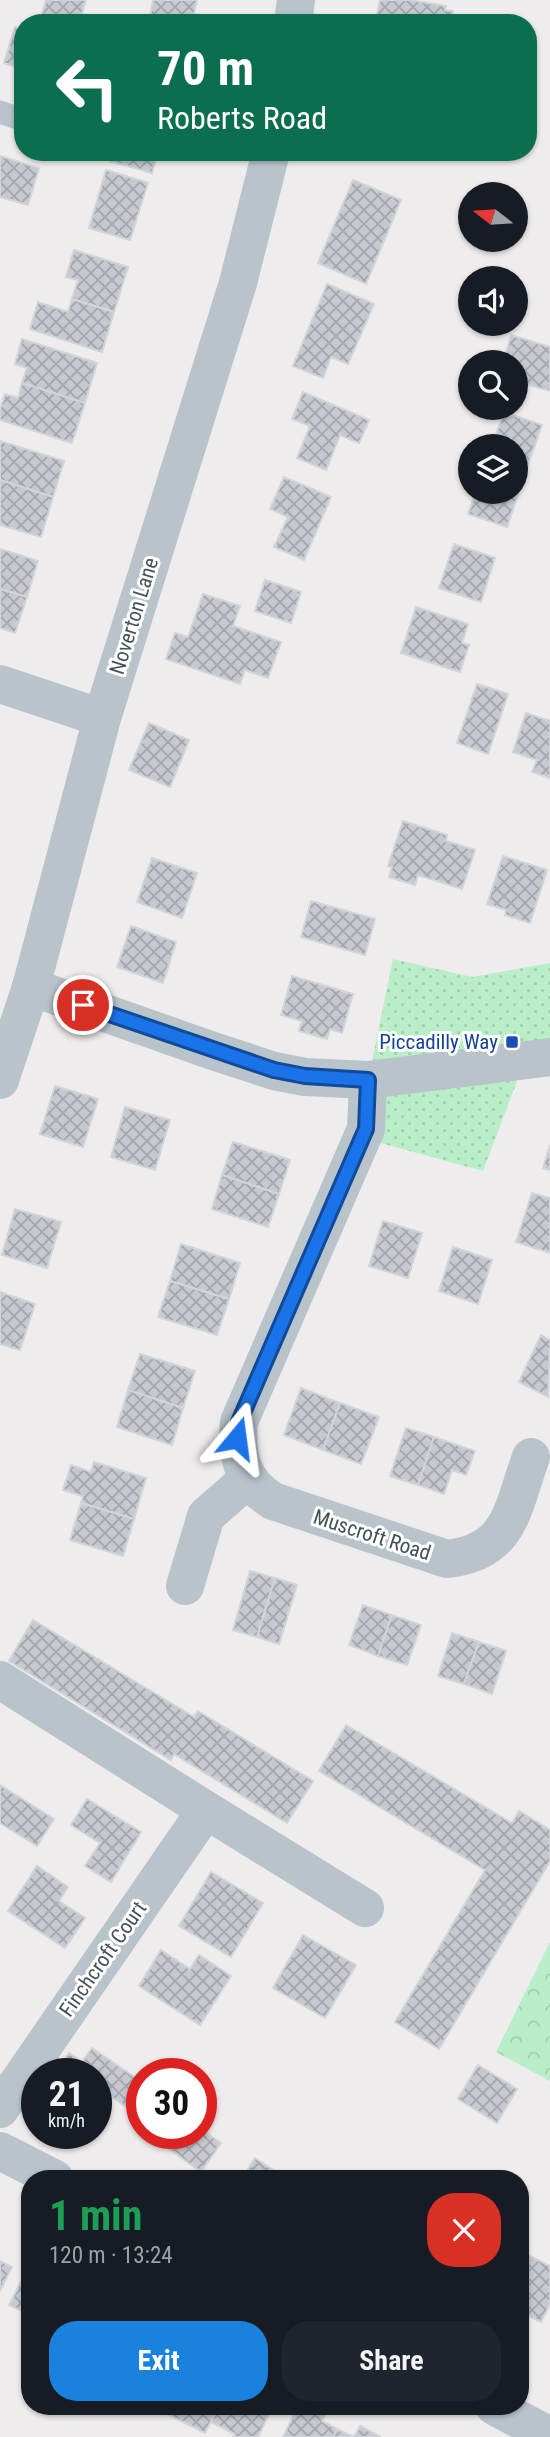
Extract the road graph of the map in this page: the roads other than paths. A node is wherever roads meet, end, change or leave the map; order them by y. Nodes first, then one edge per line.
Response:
1 (269, 161) edge
2 (0, 684) edge
3 (102, 718) junction
4 (31, 987) junction
5 (550, 1057) edge
6 (0, 1080) edge
7 (368, 1080) junction
8 (531, 1457) dead end
9 (248, 1479) junction
10 (185, 1586) dead end
11 (0, 1680) edge
12 (206, 1810) junction
13 (365, 1908) dead end
14 (0, 2109) edge
15 (0, 2151) edge
16 (37, 2170) edge
17 (511, 2415) edge
18 (550, 2436) edge

1 - 3 street, Noverton Lane
2 - 3 street
3 - 4 street, Noverton Lane
4 - 6 street, Noverton Lane
4 - 7 street
5 - 7 street
7 - 9 street
8 - 9 street, Muscroft Road
9 - 10 street
11 - 12 street
12 - 13 street
12 - 14 street, Finchcroft Court
15 - 16 street
17 - 18 street

